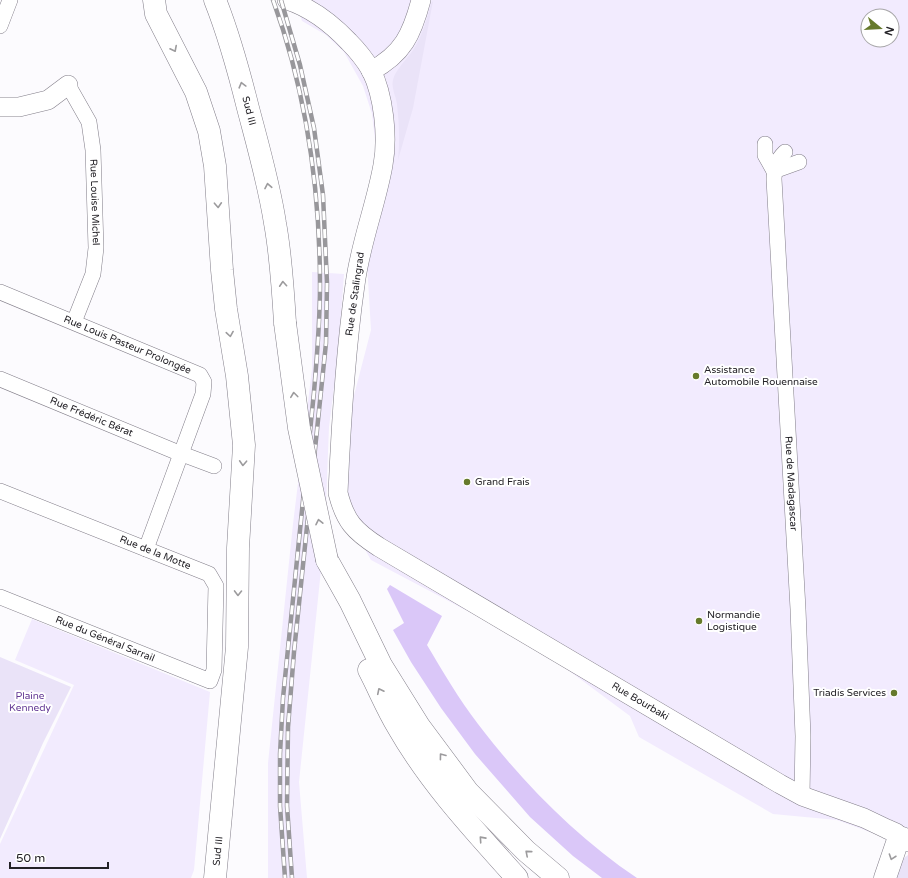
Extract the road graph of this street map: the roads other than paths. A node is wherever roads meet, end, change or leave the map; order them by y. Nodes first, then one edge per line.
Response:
1 (10, 0) edge
2 (154, 0) edge
3 (215, 0) edge
4 (421, 0) edge
5 (291, 1) edge
6 (0, 26) edge
7 (371, 71) junction
8 (68, 85) joint
9 (0, 107) edge
10 (765, 144) dead end
11 (785, 152) dead end
12 (799, 162) dead end
13 (774, 171) junction
14 (0, 292) edge
15 (74, 322) junction
16 (0, 380) edge
17 (182, 454) junction
18 (214, 466) dead end
19 (0, 490) edge
20 (379, 547) joint
21 (146, 549) junction
22 (327, 560) junction
23 (0, 597) edge
24 (210, 681) joint
25 (802, 796) junction
26 (904, 838) edge
27 (215, 878) edge
28 (517, 878) edge
29 (558, 878) edge
30 (885, 878) edge

1 - 6 street
2 -> 27 main road, Sud III
22 -> 3 main road, Sud III, bridge
4 - 7 street
5 - 7 street, Rue de Stalingrad
7 - 20 street, Rue de Stalingrad
8 - 9 street
8 - 15 street, Rue Louise Michel
10 - 13 street, Rue de Madagascar
11 - 13 street
12 - 13 street
13 - 25 street, Rue de Madagascar
14 - 15 street, Rue Louis Pasteur Prolongée
15 - 17 street, Rue Louis Pasteur Prolongée
16 - 17 street, Rue Frédéric Bérat
17 - 18 street, Rue Frédéric Bérat
17 - 21 street
19 - 21 street, Rue de la Motte
20 - 25 street, Rue Bourbaki
21 - 24 street, Rue de la Motte
28 -> 22 main road
29 -> 22 main road
23 - 24 street, Rue du Général Sarrail
25 - 26 street, Rue Bourbaki
26 -> 30 main road

